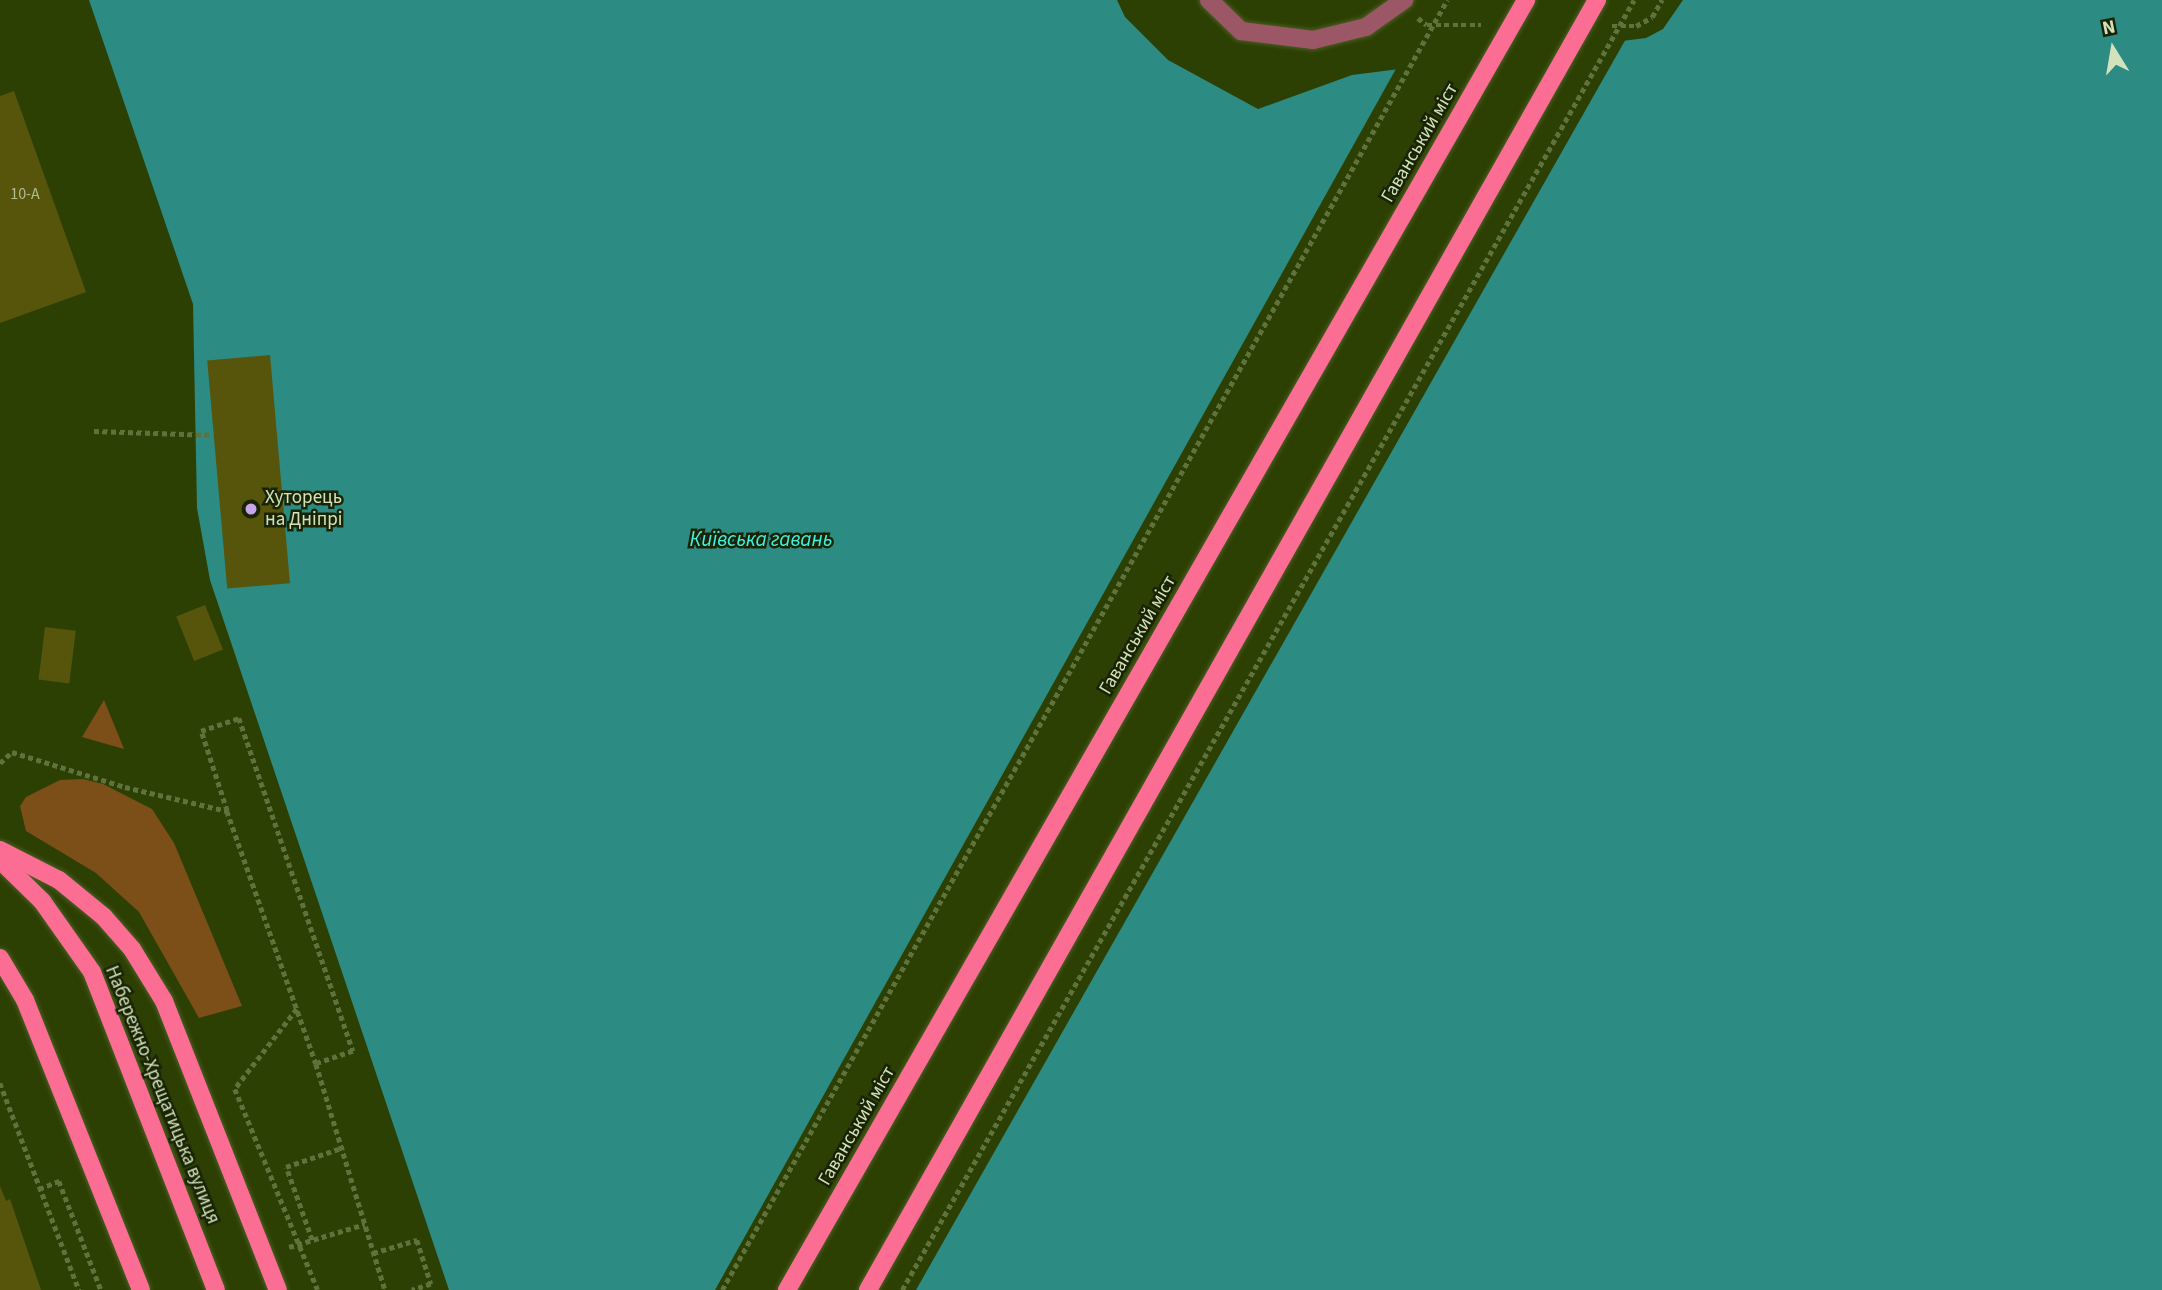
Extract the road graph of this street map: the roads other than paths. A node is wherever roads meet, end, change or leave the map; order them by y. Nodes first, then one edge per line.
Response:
1 (1209, 0) edge
2 (1404, 0) edge
3 (1526, 0) edge
4 (1597, 0) edge
5 (0, 850) edge
6 (0, 860) edge
7 (0, 958) edge
8 (141, 1290) edge
9 (216, 1290) edge
10 (278, 1290) edge
11 (787, 1290) edge
12 (867, 1290) edge

1 - 2 lane
3 - 11 main road, Гаванський міст, bridge
4 - 12 main road, bridge
5 - 10 main road
6 - 9 main road, Набережно-Хрещатицька вулиця
7 - 8 main road

